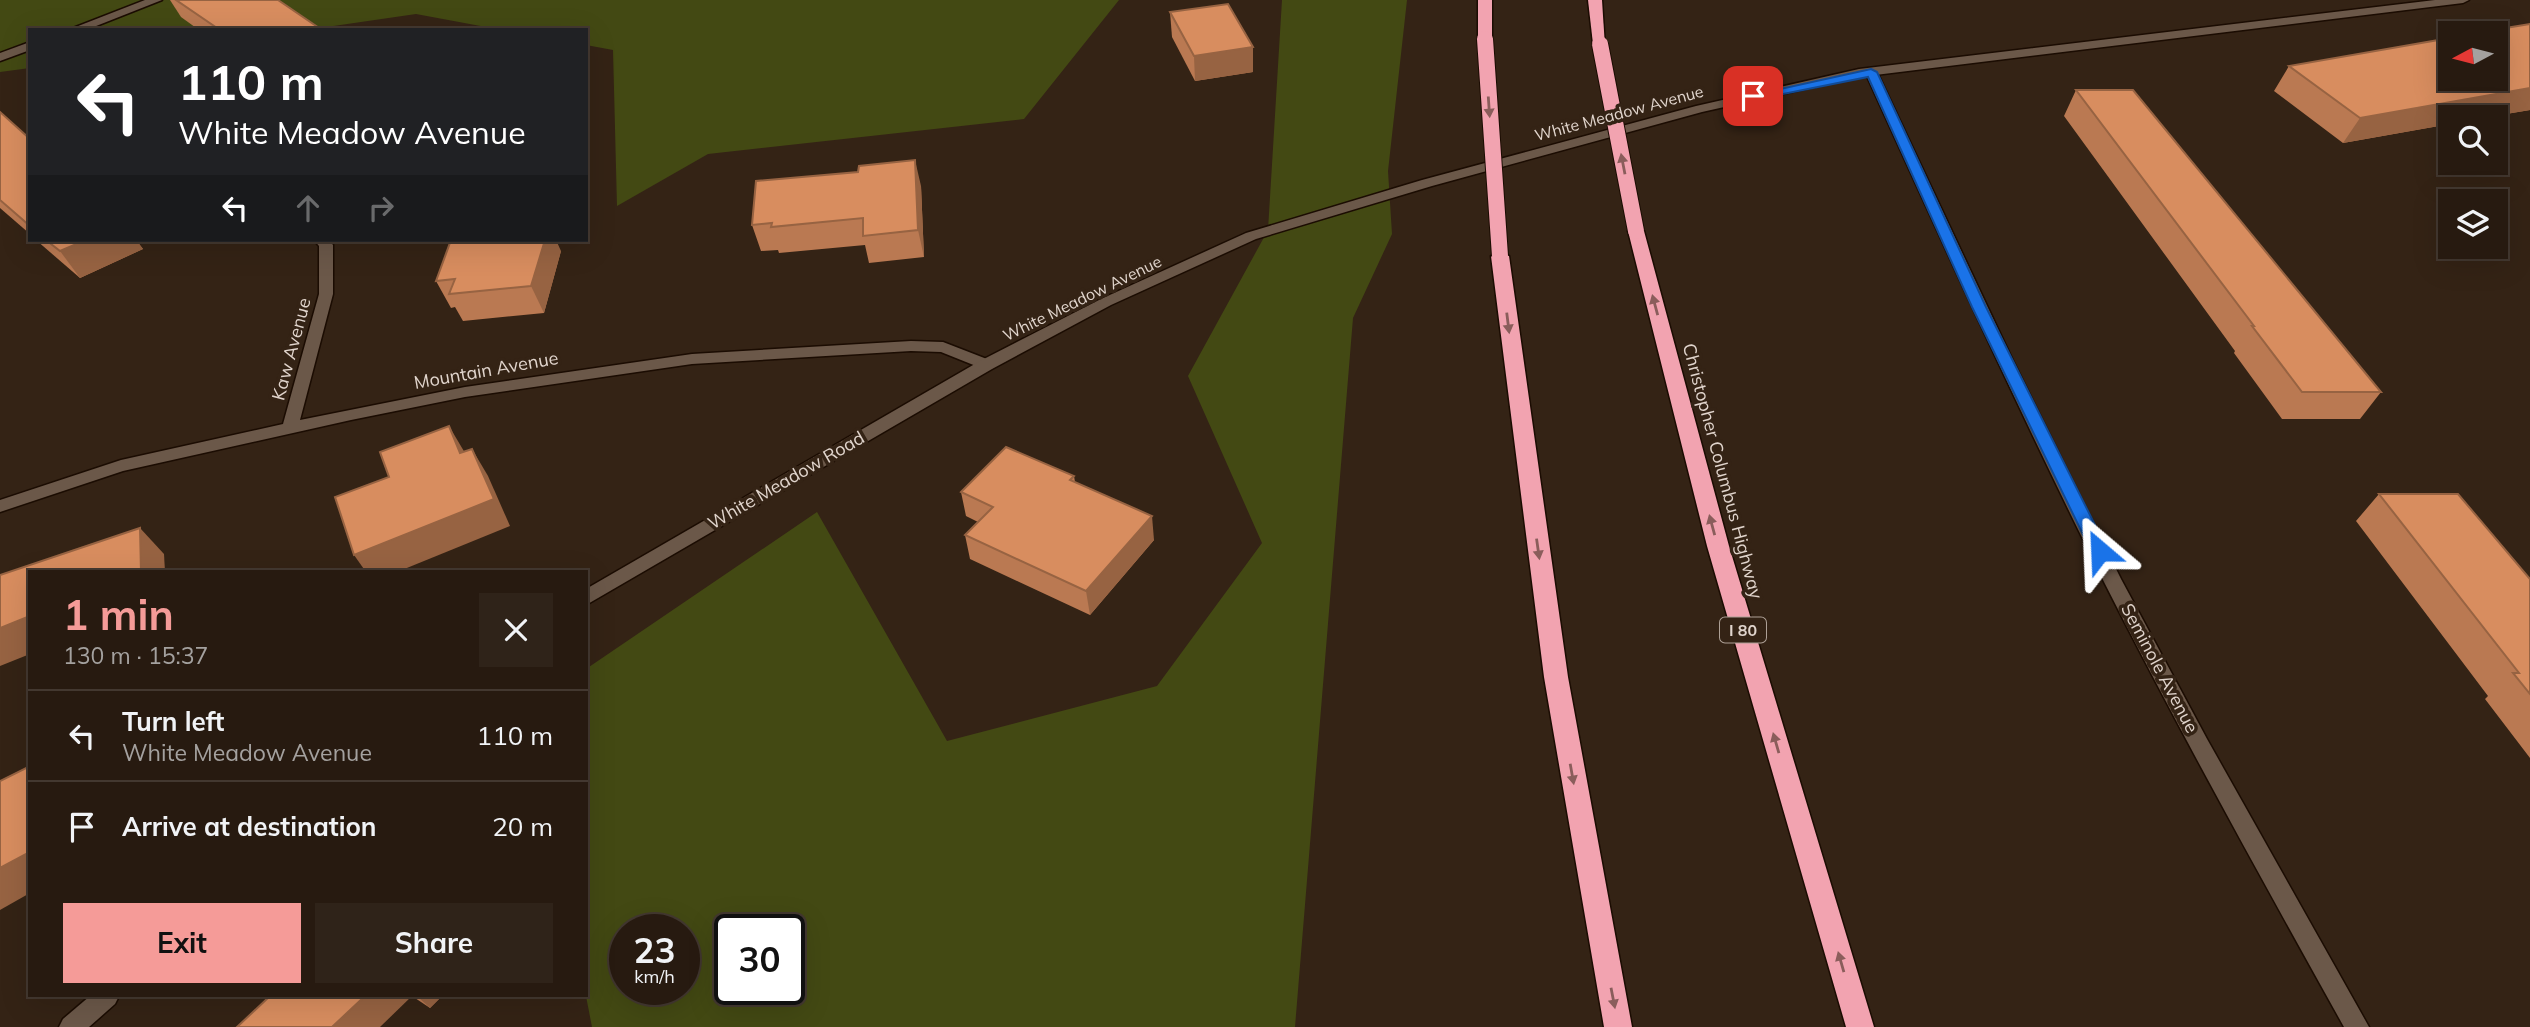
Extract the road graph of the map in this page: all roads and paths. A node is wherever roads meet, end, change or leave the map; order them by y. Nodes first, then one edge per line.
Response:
1 (156, 0) edge
2 (1485, 0) edge
3 (2463, 0) edge
4 (1596, 2) edge
5 (79, 28) edge
6 (28, 47) edge
7 (0, 57) edge
8 (1871, 72) junction
9 (323, 242) edge
10 (986, 365) junction
11 (290, 428) junction
12 (0, 506) edge
13 (588, 597) edge
14 (106, 997) edge
15 (71, 1027) edge
16 (1618, 1027) edge
17 (1860, 1027) edge
18 (2357, 1027) edge

1 - 5 street
2 -> 16 highway, bridge
3 - 8 street, White Meadow Avenue
17 -> 4 highway, Christopher Columbus Highway / I 80, bridge
6 - 7 street
8 - 10 street, White Meadow Avenue
8 - 18 street, Seminole Avenue
9 - 11 street, Kaw Avenue
10 - 11 street, Mountain Avenue
10 - 13 street, White Meadow Road
11 - 12 street, Mountain Avenue
14 - 15 street

